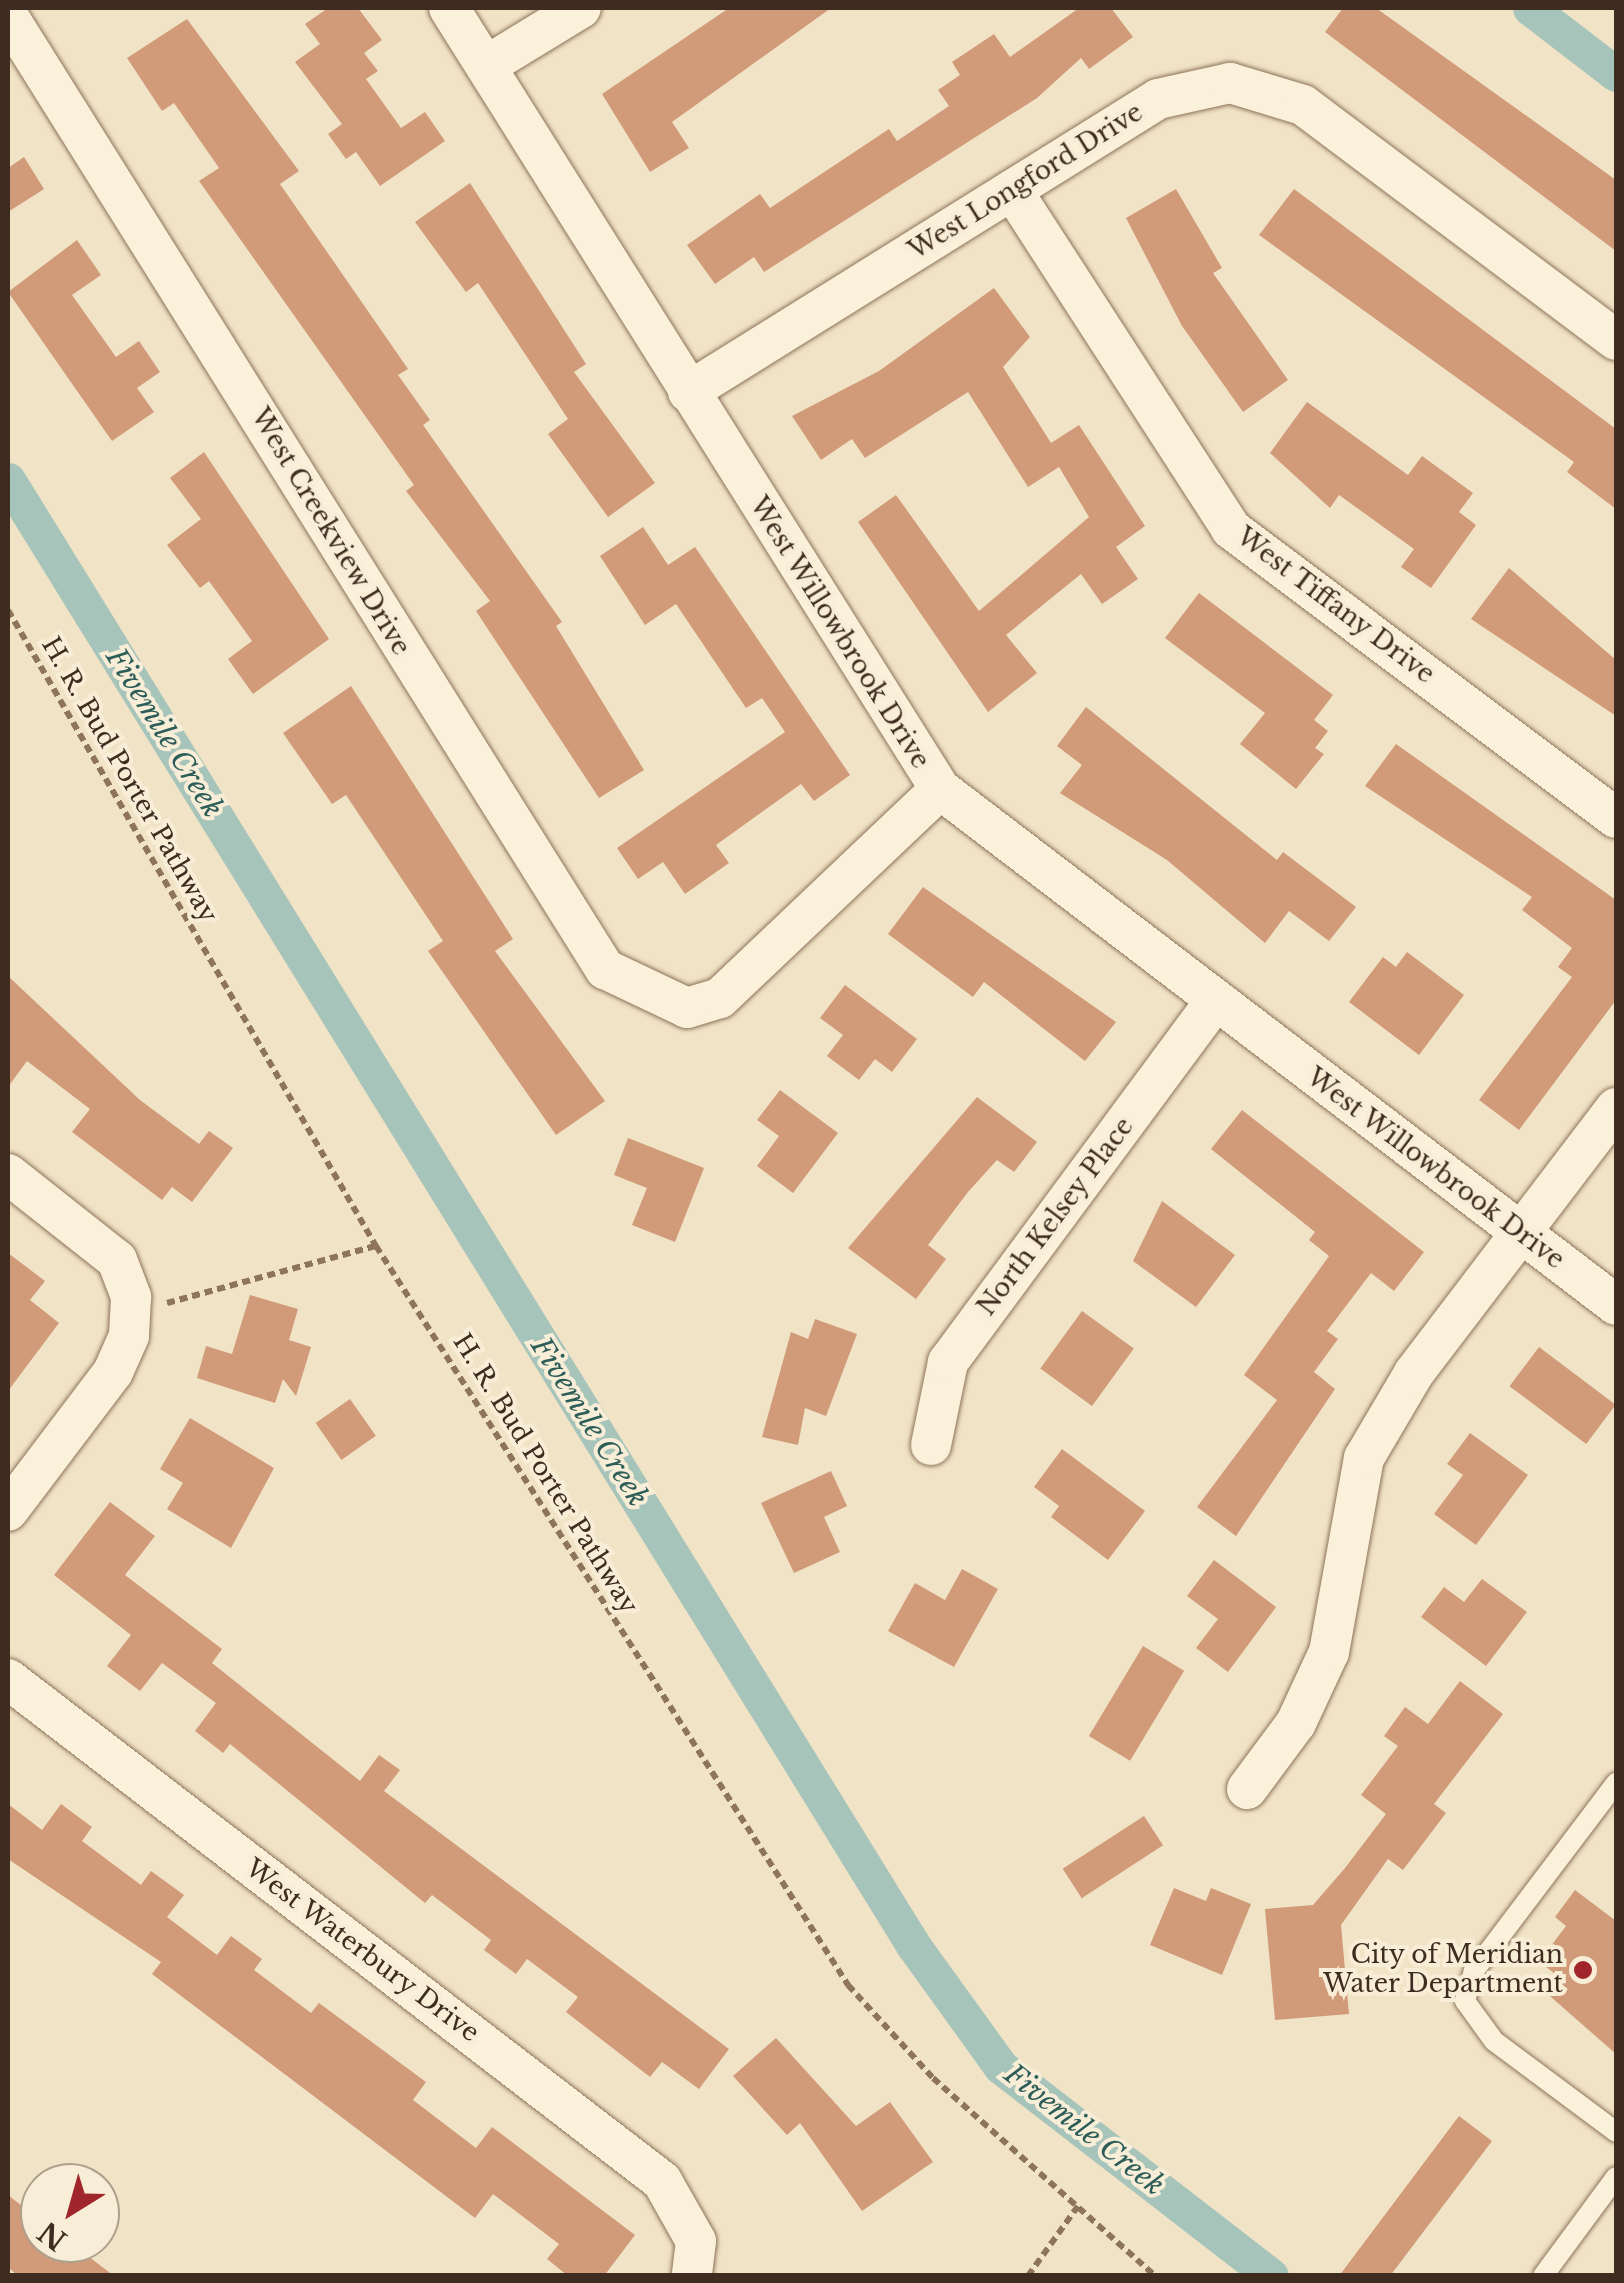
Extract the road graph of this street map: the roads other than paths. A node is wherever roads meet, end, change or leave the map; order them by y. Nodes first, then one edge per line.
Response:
1 (449, 8) edge
2 (581, 8) edge
3 (8, 16) edge
4 (486, 66) junction
5 (1012, 190) junction
6 (1616, 340) edge
7 (688, 392) junction
8 (940, 789) junction
9 (1616, 818) edge
10 (1214, 1003) junction
11 (1616, 1108) edge
12 (8, 1174) edge
13 (1520, 1232) junction
14 (1616, 1305) edge
15 (931, 1445) dead end
16 (8, 1511) edge
17 (8, 1680) edge
18 (1616, 1784) edge
19 (1247, 1789) dead end
20 (1616, 2132) edge
21 (1616, 2177) edge
22 (694, 2258) edge
23 (1542, 2276) edge

1 - 4 street, West Willowbrook Drive
2 - 4 street
3 - 8 street, West Creekview Drive
4 - 7 street, West Willowbrook Drive
5 - 6 street, West Longford Drive
5 - 7 street, West Longford Drive
5 - 9 street, West Tiffany Drive
7 - 8 street, West Willowbrook Drive
8 - 10 street, West Willowbrook Drive
10 - 13 street, West Willowbrook Drive
10 - 15 street, North Kelsey Place
11 - 13 street
12 - 16 street
13 - 14 street, West Willowbrook Drive
13 - 19 street
17 - 22 street, West Waterbury Drive
18 - 20 lane
21 - 23 lane

